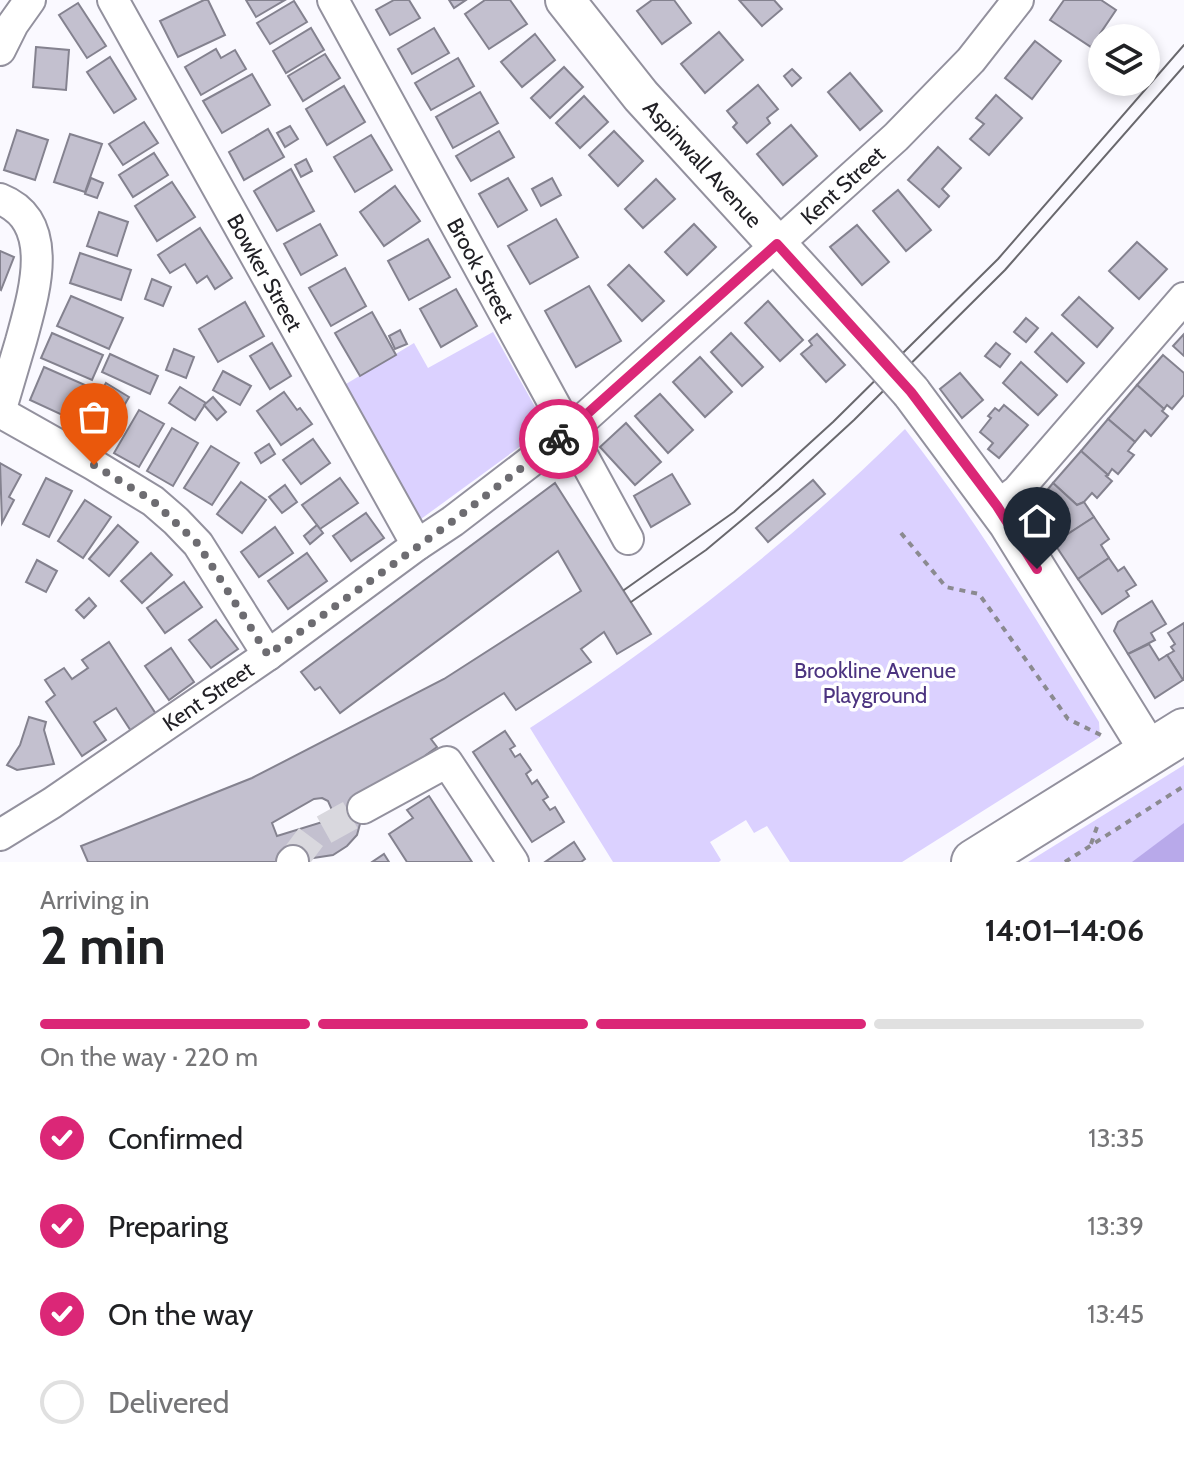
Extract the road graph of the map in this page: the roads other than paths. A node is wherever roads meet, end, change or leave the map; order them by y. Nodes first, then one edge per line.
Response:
1 (30, 0) edge
2 (113, 0) edge
3 (333, 0) edge
4 (565, 0) edge
5 (1018, 0) edge
6 (2, 40) edge
7 (0, 199) edge
8 (777, 244) junction
9 (1184, 298) edge
10 (0, 412) edge
11 (569, 432) junction
12 (997, 506) junction
13 (628, 539) dead end
14 (417, 545) junction
15 (268, 655) junction
16 (1167, 742) edge
17 (363, 808) tunnel mouth
18 (6, 820) edge
19 (513, 862) edge
20 (974, 862) edge

1 - 6 street
2 - 14 street, Bowker Street
3 - 11 street, Brook Street
4 - 8 main road, Aspinwall Avenue
5 - 8 street, Kent Street
7 - 10 street
8 - 11 street, Kent Street
8 - 12 main road, Aspinwall Avenue, bridge
9 - 12 street
10 - 15 street
11 - 13 street, Brook Street
11 - 14 street, Kent Street
12 - 16 main road, Aspinwall Avenue
14 - 15 street, Kent Street
15 - 18 street, Kent Street
16 - 20 highway
17 - 19 street

